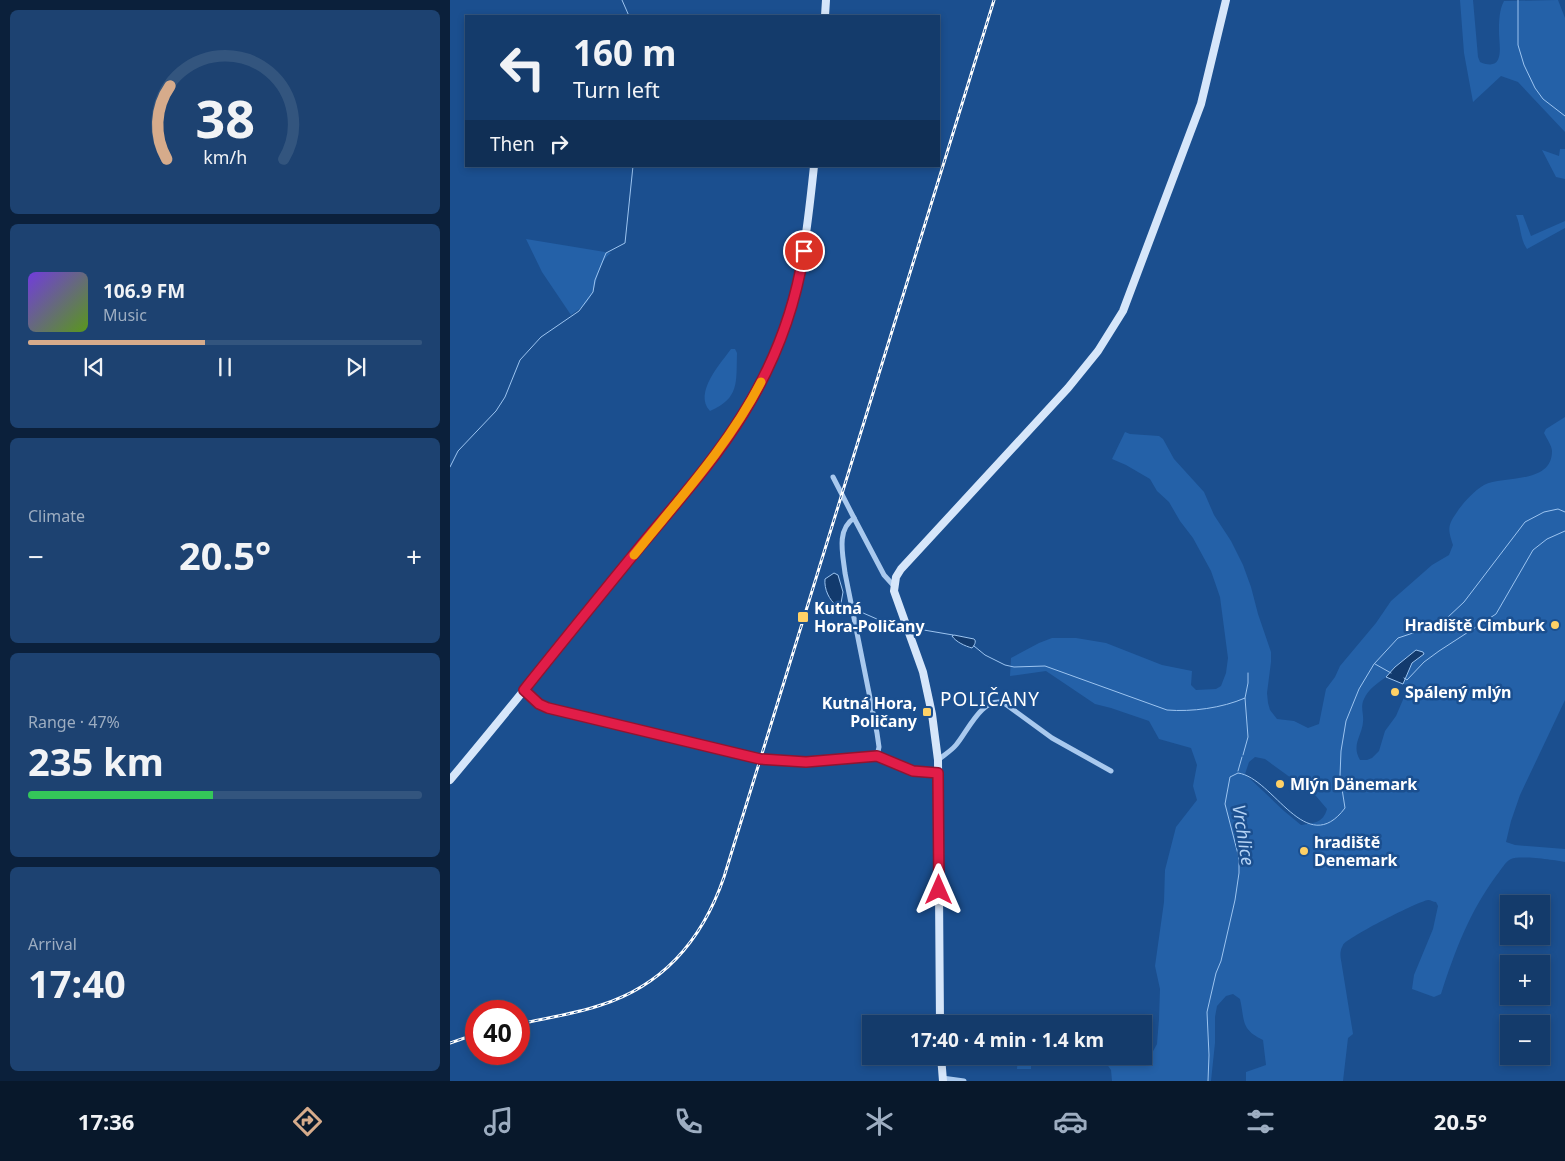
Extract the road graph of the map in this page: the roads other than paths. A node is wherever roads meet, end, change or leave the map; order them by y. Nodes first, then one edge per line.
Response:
1 (826, 0) edge
2 (1226, 0) edge
3 (825, 15) edge
4 (814, 167) edge
5 (833, 477) dead end
6 (854, 518) junction
7 (894, 586) junction
8 (524, 690) junction
9 (877, 756) junction
10 (938, 760) junction
11 (1111, 771) dead end
12 (938, 773) junction
13 (450, 780) edge
14 (940, 1015) edge
15 (941, 1065) edge
16 (942, 1080) edge
17 (964, 1081) edge

1 - 3 street
2 - 7 street
4 - 8 street
5 - 6 street
6 - 7 street
6 - 9 street
7 - 10 street
8 - 9 street
8 - 13 street
9 - 12 street
10 - 11 street
10 - 12 street
12 - 14 street
15 - 16 street
16 - 17 street

